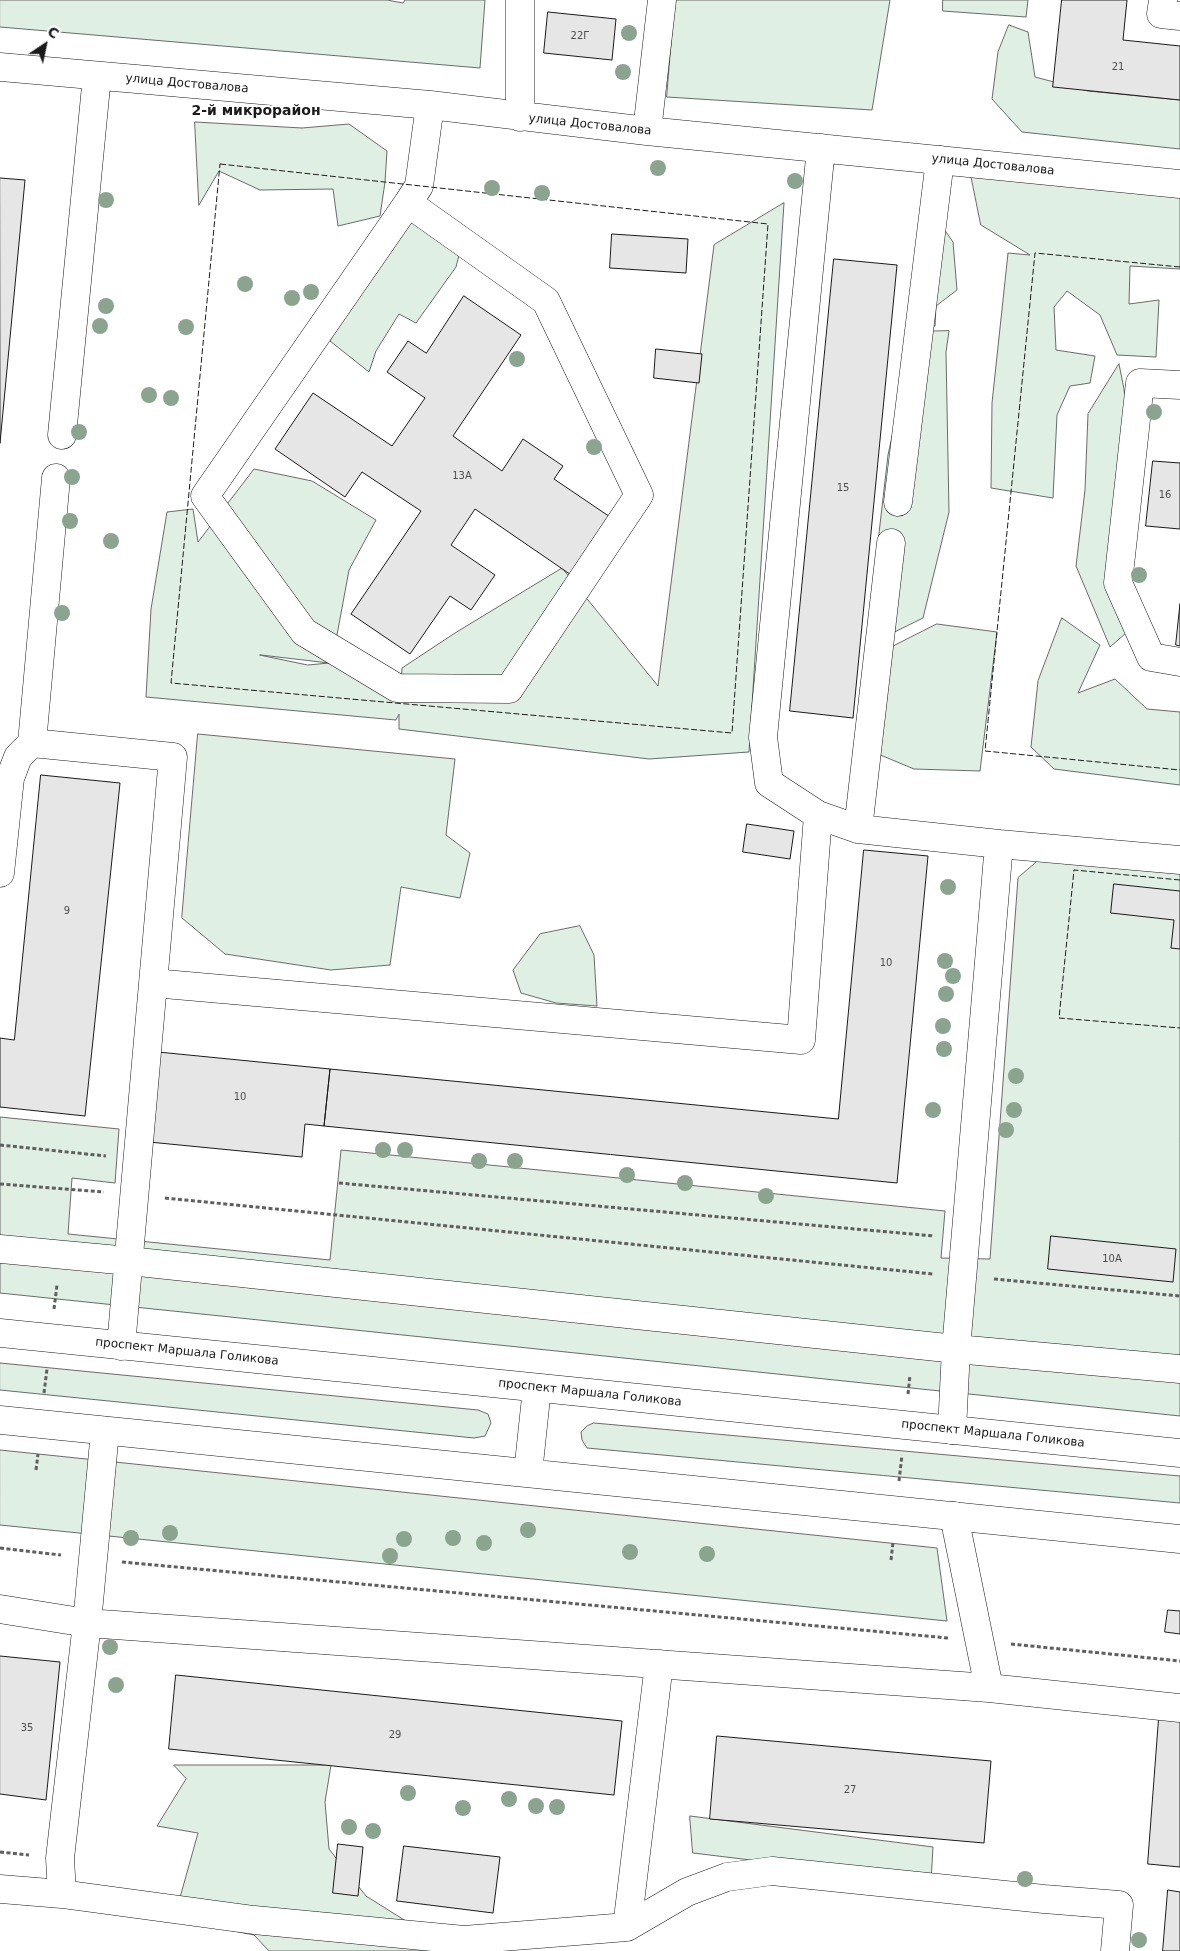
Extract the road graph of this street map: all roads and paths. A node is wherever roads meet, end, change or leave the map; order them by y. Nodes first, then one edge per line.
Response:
1 (520, 0) edge
2 (662, 0) edge
3 (1163, 0) edge
4 (1180, 16) edge
5 (0, 67) edge
6 (97, 76) junction
7 (430, 105) junction
8 (520, 117) junction
9 (647, 131) junction
10 (821, 148) junction
11 (940, 160) junction
12 (1180, 184) edge
13 (408, 203) junction
14 (1180, 385) edge
15 (62, 435) dead end
16 (56, 478) dead end
17 (898, 502) dead end
18 (891, 543) dead end
19 (1180, 662) edge
20 (32, 743) junction
21 (818, 815) junction
22 (858, 829) junction
23 (999, 844) junction
24 (1180, 860) edge
25 (0, 873) edge
26 (152, 983) junction
27 (0, 1145) edge
28 (137, 1159) junction
29 (339, 1183) dead end
30 (0, 1184) edge
31 (134, 1195) junction
32 (966, 1239) junction
33 (0, 1249) edge
34 (129, 1261) junction
35 (963, 1277) junction
36 (1180, 1296) edge
37 (0, 1333) edge
38 (121, 1346) junction
39 (956, 1349) junction
40 (1180, 1369) edge
41 (537, 1388) junction
42 (0, 1420) edge
43 (952, 1430) junction
44 (105, 1431) junction
45 (1180, 1453) edge
46 (528, 1473) junction
47 (954, 1516) junction
48 (1180, 1539) edge
49 (0, 1548) edge
50 (93, 1559) junction
51 (0, 1609) edge
52 (87, 1623) junction
53 (978, 1641) junction
54 (1180, 1661) edge
55 (659, 1664) junction
56 (989, 1688) junction
57 (1180, 1708) edge
58 (0, 1889) edge
59 (62, 1894) junction
60 (627, 1927) junction
61 (1115, 1951) edge

1 - 8 main road
2 - 9 main road
3 - 4 main road
5 - 6 main road, улица Достовалова
6 - 7 main road, улица Достовалова
6 - 15 main road
7 - 8 main road, улица Достовалова
7 - 13 main road
8 - 9 main road, улица Достовалова
9 - 10 main road, улица Достовалова
10 - 11 main road, улица Достовалова
10 - 21 main road
11 - 12 main road, улица Достовалова
11 - 17 main road
13 - 13 main road
14 - 19 main road
16 - 20 main road
18 - 22 main road
20 - 25 main road
20 - 26 main road
21 - 22 main road
21 - 26 main road
22 - 23 main road
23 - 24 main road
23 - 32 main road
26 - 28 main road
27 - 28 path
28 - 31 main road
29 - 32 path
30 - 31 path
31 - 34 main road
31 - 35 path
32 - 35 main road
33 - 34 main road
34 - 38 main road
34 - 39 main road
35 - 36 path
35 - 39 main road
37 - 38 main road, проспект Маршала Голикова
38 - 41 main road, проспект Маршала Голикова
39 - 40 main road
39 - 43 main road
41 - 43 main road, проспект Маршала Голикова
41 - 46 main road
42 - 44 main road
43 - 45 main road, проспект Маршала Голикова
44 - 46 main road
44 - 50 main road
46 - 47 main road
47 - 48 main road
47 - 53 main road
49 - 50 path
50 - 52 main road
50 - 53 path
51 - 52 main road
52 - 55 main road
52 - 59 main road
53 - 54 path
53 - 56 main road
55 - 56 main road
55 - 60 main road
56 - 57 main road
58 - 59 main road
59 - 60 main road
60 - 61 main road

